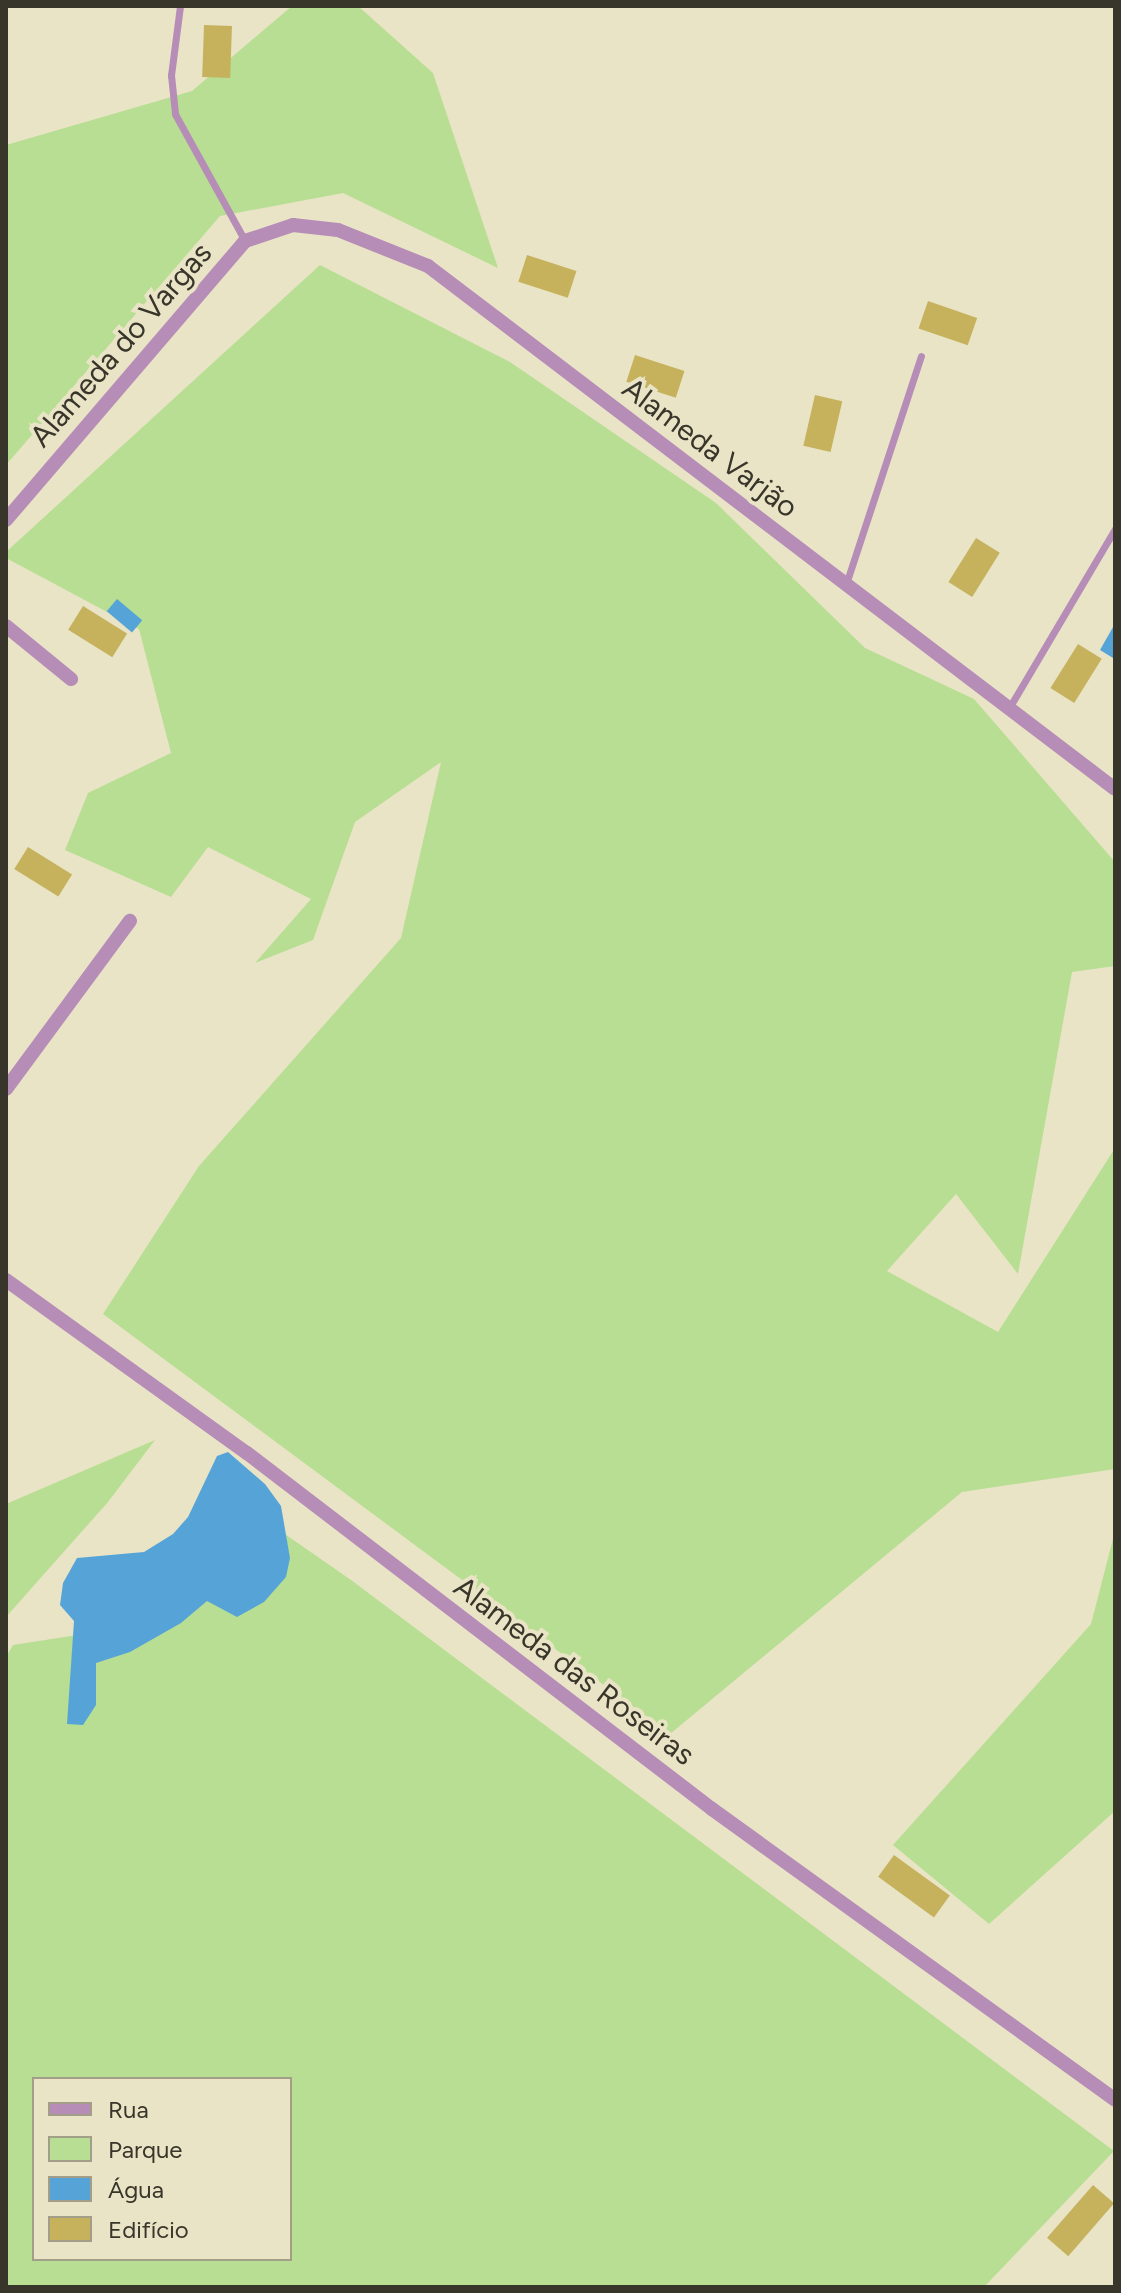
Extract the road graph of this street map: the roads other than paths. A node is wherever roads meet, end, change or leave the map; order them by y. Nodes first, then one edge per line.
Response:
1 (180, 6) edge
2 (245, 241) junction
3 (921, 356) dead end
4 (6, 520) edge
5 (1115, 529) edge
6 (846, 584) junction
7 (6, 626) edge
8 (71, 679) dead end
9 (1009, 708) junction
10 (1115, 789) edge
11 (130, 921) dead end
12 (6, 1089) edge
13 (6, 1280) edge
14 (1115, 2100) edge

1 - 2 lane
2 - 4 street, Alameda do Vargas
2 - 6 street, Alameda Varjão
3 - 6 lane
5 - 9 lane
6 - 9 street, Alameda Varjão
7 - 8 street
9 - 10 street, Alameda Varjão
11 - 12 street
13 - 14 street, Alameda das Roseiras

